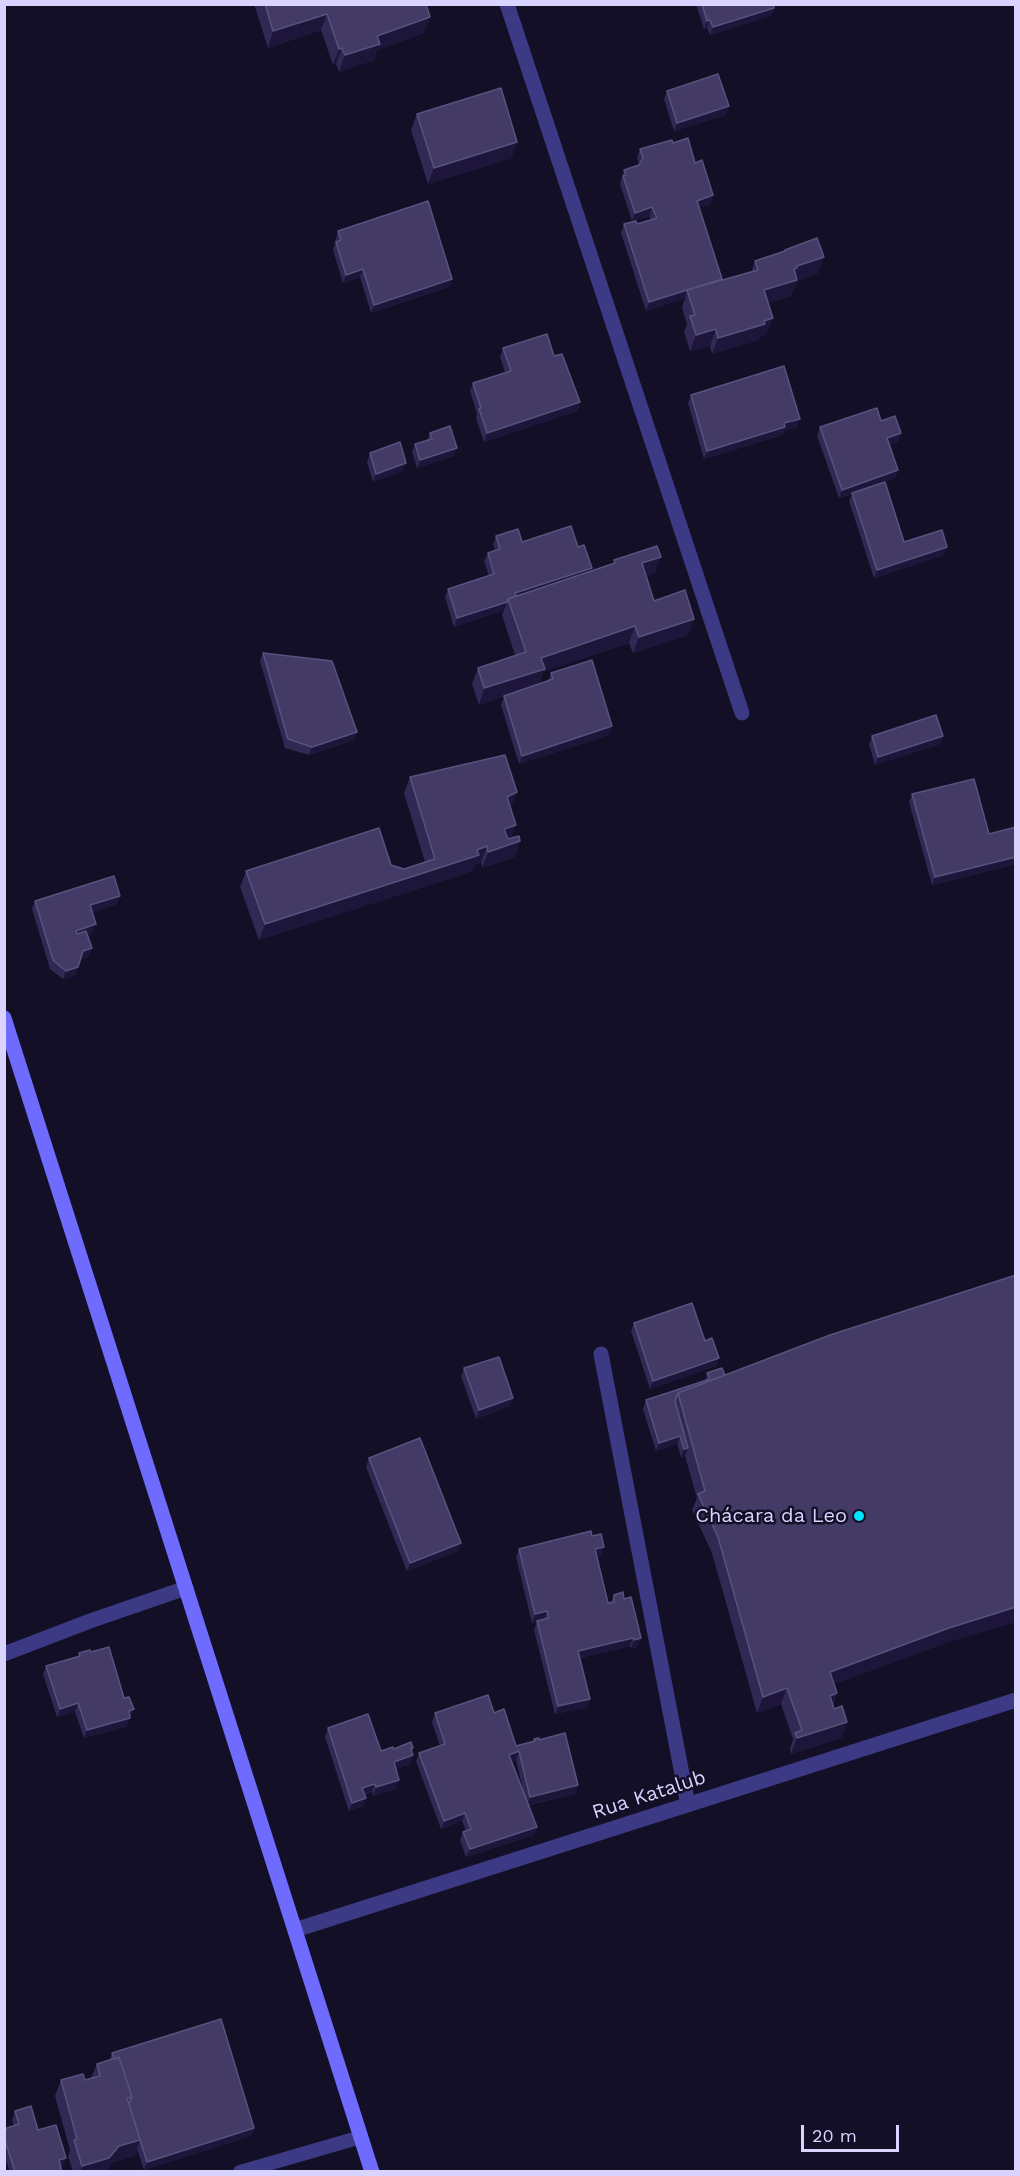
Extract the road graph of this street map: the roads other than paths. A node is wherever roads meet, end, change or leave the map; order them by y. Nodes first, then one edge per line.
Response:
1 (507, 4) edge
2 (742, 713) dead end
3 (4, 1018) edge
4 (601, 1354) dead end
5 (186, 1588) junction
6 (4, 1654) edge
7 (1016, 1700) edge
8 (688, 1805) junction
9 (295, 1930) junction
10 (361, 2137) junction
11 (240, 2172) edge
12 (372, 2172) edge

1 - 2 street
3 - 5 main road
4 - 8 street
5 - 6 street
5 - 9 main road
7 - 8 street, Rua Katalub
8 - 9 street, Rua Katalub
9 - 10 main road
10 - 11 lane
10 - 12 main road

